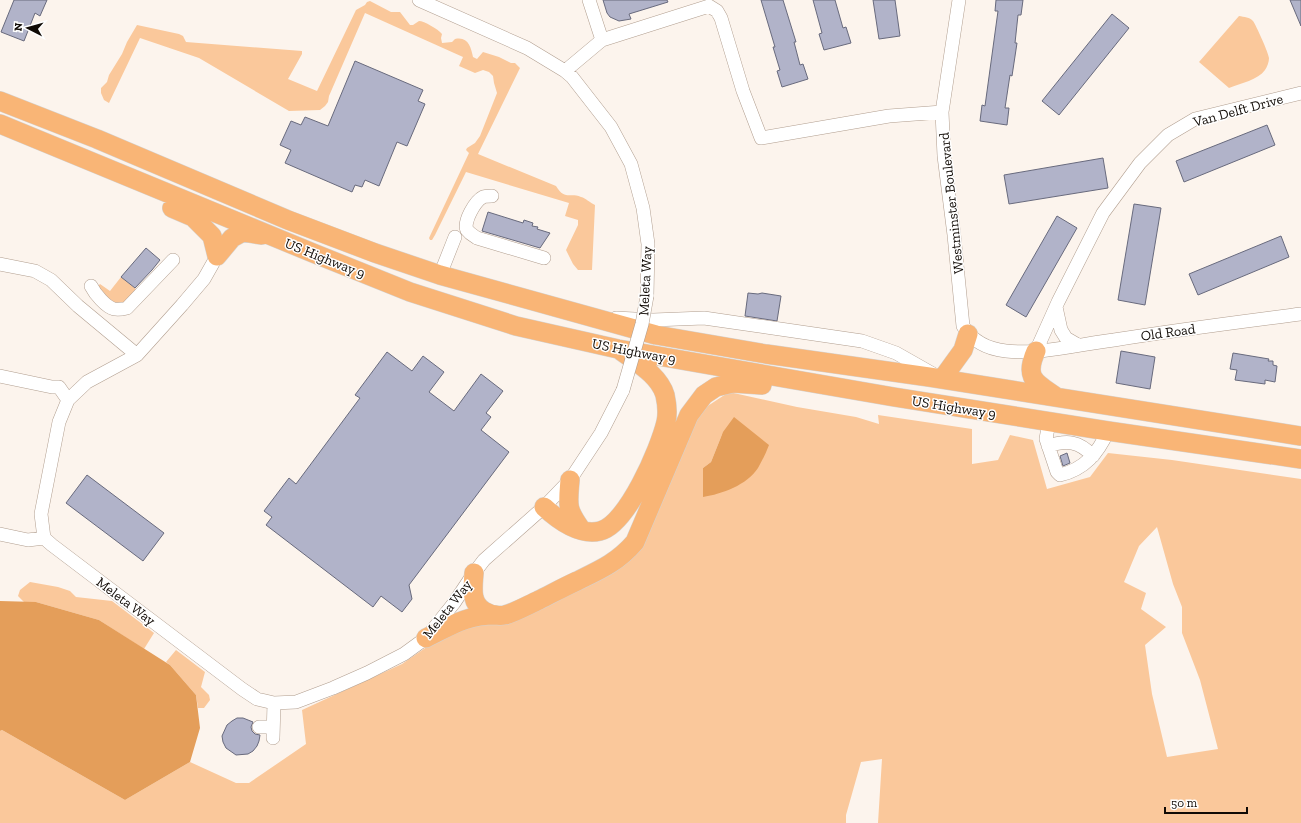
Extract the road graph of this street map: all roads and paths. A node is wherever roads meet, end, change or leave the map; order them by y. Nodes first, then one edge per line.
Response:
1 (419, 0) edge
2 (589, 0) edge
3 (959, 0) edge
4 (708, 3) edge
5 (602, 40) junction
6 (565, 71) junction
7 (0, 89) edge
8 (1301, 93) edge
9 (0, 101) edge
10 (942, 112) junction
11 (54, 123) junction
12 (0, 124) edge
13 (66, 151) junction
14 (492, 196) dead end
15 (455, 237) dead end
16 (313, 253) junction
17 (217, 256) junction
18 (544, 258) dead end
19 (173, 260) dead end
20 (0, 264) edge
21 (440, 275) junction
22 (91, 286) dead end
23 (1056, 307) junction
24 (1301, 314) edge
25 (584, 316) junction
26 (968, 334) junction
27 (1078, 345) junction
28 (618, 349) junction
29 (1036, 351) junction
30 (137, 355) junction
31 (0, 376) edge
32 (942, 379) junction
33 (894, 397) junction
34 (1058, 398) junction
35 (68, 400) junction
36 (1049, 422) junction
37 (1108, 431) junction
38 (1301, 436) edge
39 (1048, 446) junction
40 (1093, 456) junction
41 (1301, 459) edge
42 (570, 480) junction
43 (544, 506) junction
44 (581, 529) junction
45 (0, 534) edge
46 (44, 538) junction
47 (474, 573) junction
48 (496, 615) junction
49 (426, 638) junction
50 (274, 703) junction
51 (259, 727) dead end

1 - 6 street, Meleta Way
2 - 5 street
3 - 10 street, Westminster Boulevard
4 - 5 street
4 - 10 street
5 - 6 street
6 - 42 street, Meleta Way, bridge
7 - 11 highway
8 - 23 street, Van Delft Drive
9 - 11 highway, US Highway 9
10 - 26 street, Westminster Boulevard
11 - 21 highway, US Highway 9
12 - 13 highway, US Highway 9
13 - 16 highway, US Highway 9
13 - 17 highway
14 - 18 street
15 - 21 street
16 - 17 highway
16 - 28 highway, US Highway 9
17 - 30 street
19 - 22 street
20 - 30 street
21 - 25 highway, US Highway 9
23 - 27 street
23 - 29 street, Van Delft Drive
24 - 27 street, Old Road
25 - 32 highway, US Highway 9
25 - 32 street
26 - 29 street
26 - 32 highway
27 - 29 street, Old Road
28 - 33 highway, US Highway 9
28 - 44 highway
29 - 34 highway
30 - 35 street
31 - 35 street
32 - 34 highway, US Highway 9
33 - 36 highway, US Highway 9
33 - 48 highway
34 - 38 highway, US Highway 9
35 - 46 street
36 - 37 highway, US Highway 9
36 - 39 street
37 - 40 street
37 - 41 highway, US Highway 9
39 - 40 street
39 - 40 street
42 - 43 street, Meleta Way
42 - 44 highway
43 - 44 highway
43 - 47 street, Meleta Way
45 - 46 street
46 - 50 street, Meleta Way
47 - 48 highway
47 - 49 street, Meleta Way
48 - 49 highway
49 - 50 street, Meleta Way
50 - 51 street

